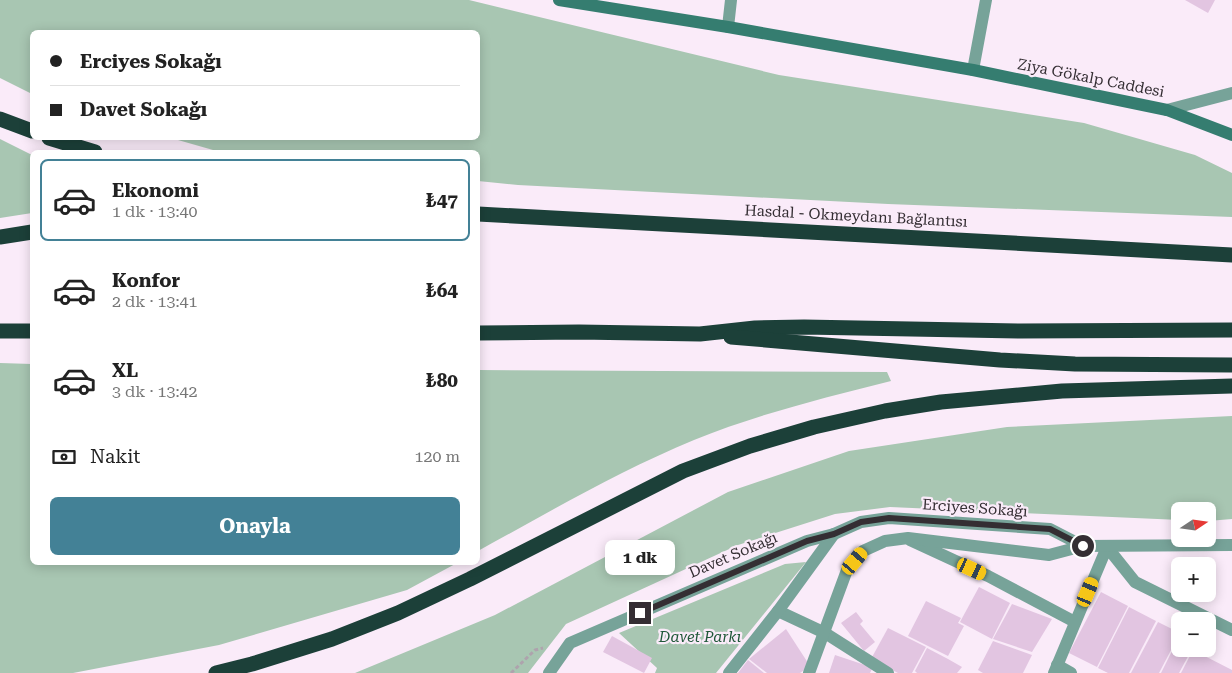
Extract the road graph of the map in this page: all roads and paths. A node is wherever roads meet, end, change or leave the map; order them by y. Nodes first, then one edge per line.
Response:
1 (559, 0) edge
2 (731, 0) edge
3 (986, 0) edge
4 (728, 26) junction
5 (973, 70) junction
6 (1232, 93) edge
7 (1167, 110) junction
8 (0, 119) edge
9 (30, 130) edge
10 (1232, 135) edge
11 (56, 140) edge
12 (88, 150) edge
13 (480, 214) edge
14 (30, 232) edge
15 (0, 237) edge
16 (1232, 255) edge
17 (1232, 330) edge
18 (0, 331) edge
19 (30, 331) edge
20 (480, 332) edge
21 (700, 334) junction
22 (1232, 365) edge
23 (1232, 386) edge
24 (861, 522) joint
25 (834, 534) junction
26 (908, 538) junction
27 (1232, 545) edge
28 (1083, 546) junction
29 (1107, 546) junction
30 (778, 611) junction
31 (1076, 622) junction
32 (1232, 630) edge
33 (826, 633) junction
34 (1055, 669) edge
35 (216, 673) edge
36 (549, 673) edge
37 (729, 673) edge
38 (810, 673) edge
39 (888, 673) edge
40 (1071, 673) edge

1 - 4 main road, Ziya Gökalp Caddesi
2 - 4 street
3 - 5 street
4 - 5 main road, Ziya Gökalp Caddesi
5 - 7 main road, Ziya Gökalp Caddesi
6 - 7 street, Ziya Gökalp Caddesi
7 - 10 main road
8 - 9 highway
11 - 12 highway
13 - 16 highway, Hasdal - Okmeydanı Bağlantısı
14 - 15 highway
17 - 21 highway
18 - 19 highway
20 - 21 highway
21 - 22 highway
23 - 35 highway
24 - 25 street, Davet Sokağı
24 - 28 street, Erciyes Sokağı
25 - 30 street
25 - 36 street, Davet Sokağı
26 - 28 street, Erciyes Sokağı
26 - 31 street
26 - 33 street, Erciyes Sokağı
27 - 29 street, Erciyes Sokağı
28 - 29 street, Erciyes Sokağı
29 - 31 street
29 - 32 street
30 - 33 street
30 - 37 street
31 - 34 street
33 - 38 street, Erciyes Sokağı
33 - 39 street
34 - 40 street

